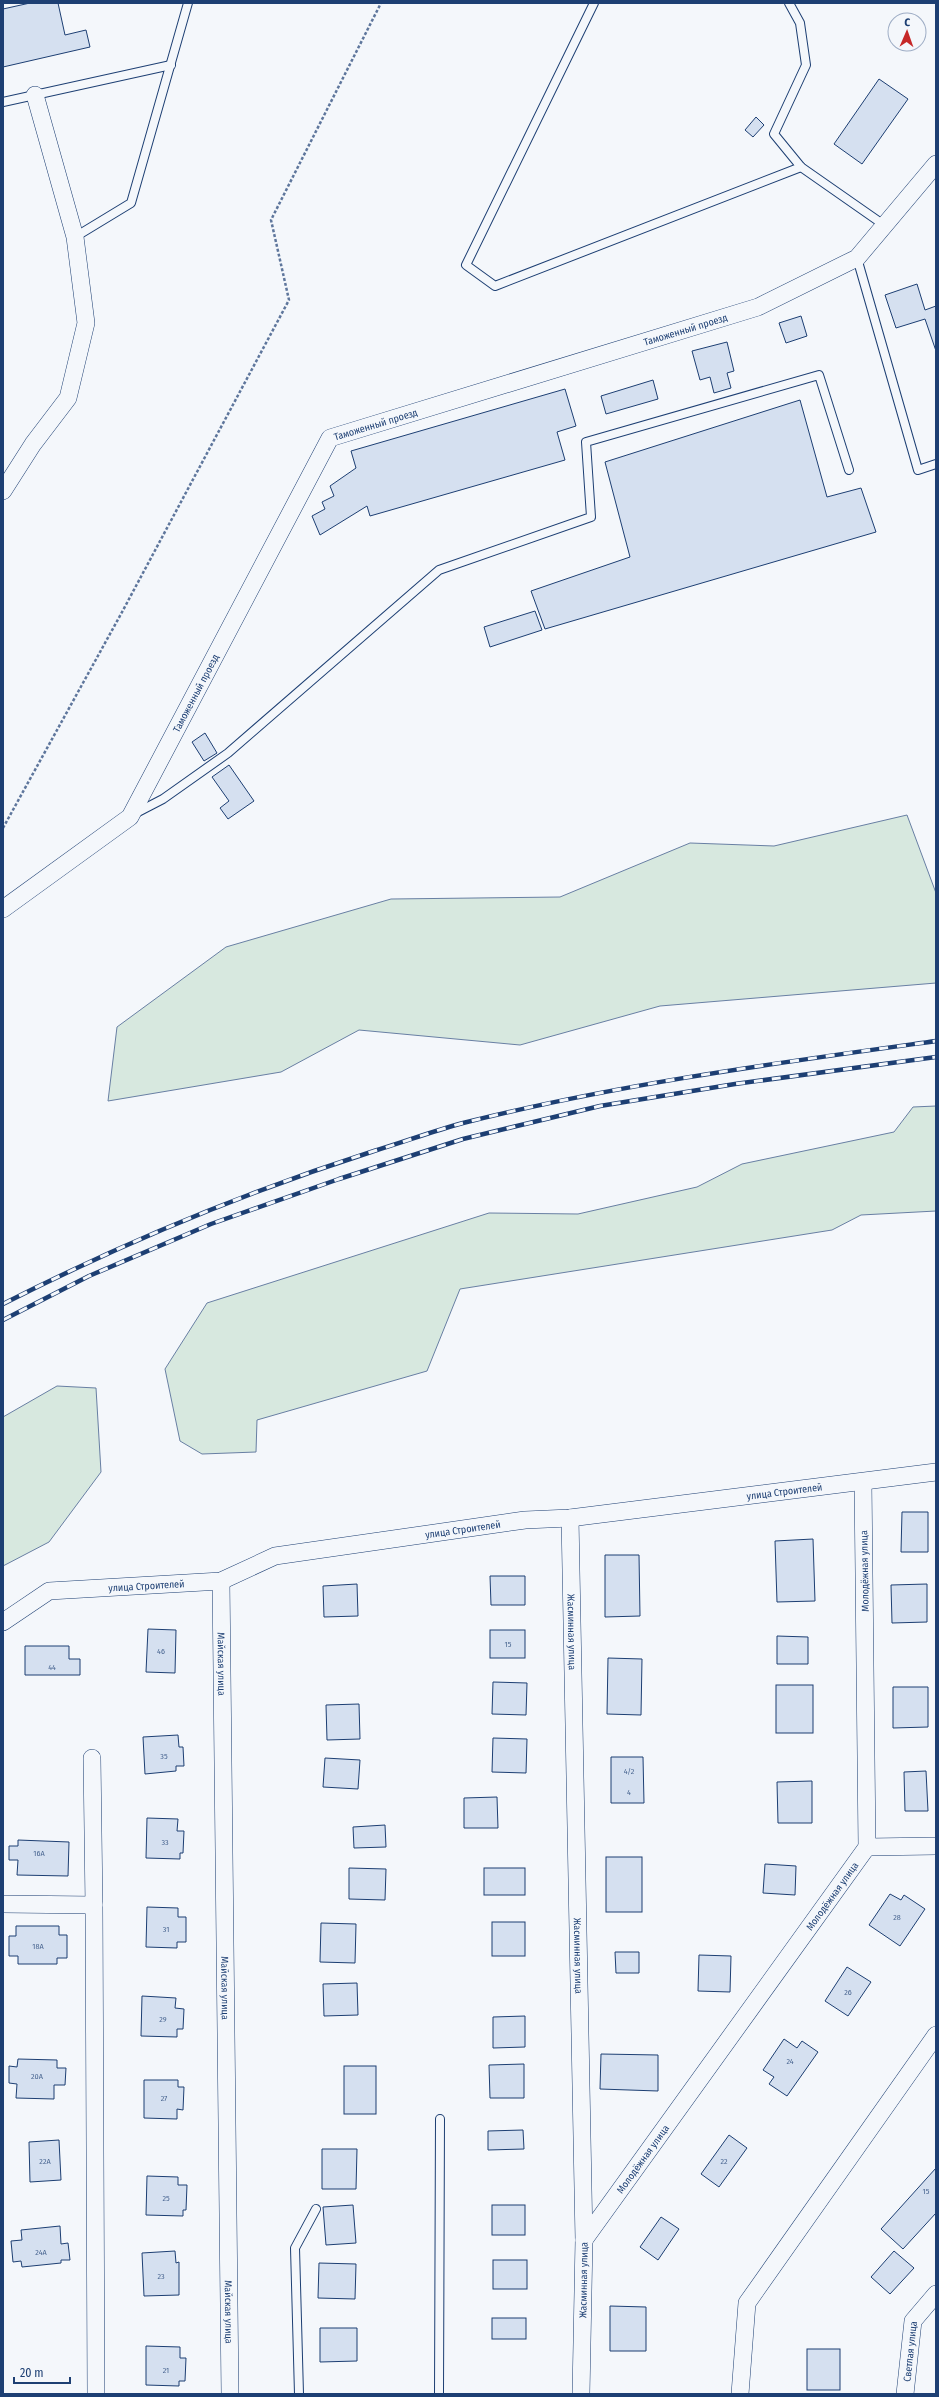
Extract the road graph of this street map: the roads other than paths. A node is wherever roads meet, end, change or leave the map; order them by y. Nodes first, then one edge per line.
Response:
1 (188, 3) edge
2 (594, 3) edge
3 (789, 3) edge
4 (172, 65) junction
5 (35, 95) junction
6 (3, 102) edge
7 (936, 164) edge
8 (801, 167) junction
9 (884, 225) junction
10 (75, 237) junction
11 (857, 258) junction
12 (936, 464) edge
13 (849, 470) dead end
14 (3, 491) edge
15 (130, 816) junction
16 (3, 909) edge
17 (936, 1472) edge
18 (863, 1482) junction
19 (570, 1518) junction
20 (221, 1582) junction
21 (3, 1622) edge
22 (92, 1758) dead end
23 (936, 1846) edge
24 (867, 1847) junction
25 (3, 1904) edge
26 (94, 1905) junction
27 (936, 2035) edge
28 (440, 2119) dead end
29 (316, 2209) dead end
30 (584, 2240) junction
31 (936, 2294) edge
32 (96, 2394) edge
33 (230, 2394) edge
34 (299, 2394) edge
35 (439, 2394) edge
36 (581, 2394) edge
37 (740, 2394) edge
38 (905, 2394) edge

1 - 4 lane
2 - 8 lane
3 - 8 lane
4 - 5 lane
4 - 10 lane
5 - 6 lane
5 - 10 street
7 - 9 street, Таможенный проезд
8 - 9 lane
9 - 11 street, Таможенный проезд
10 - 14 street
11 - 12 lane
11 - 15 street, Таможенный проезд
13 - 15 lane
15 - 16 street, Таможенный проезд
17 - 18 street, улица Строителей
18 - 19 street, улица Строителей
18 - 24 street, Молодёжная улица
19 - 20 street, улица Строителей
19 - 30 street, Жасминная улица
20 - 21 street, улица Строителей
20 - 33 street, Майская улица
22 - 26 street
23 - 24 street
24 - 30 street, Молодёжная улица
25 - 26 street
26 - 32 street
27 - 37 street
28 - 35 lane
29 - 34 lane
30 - 36 street, Жасминная улица
31 - 38 street, Светлая улица

